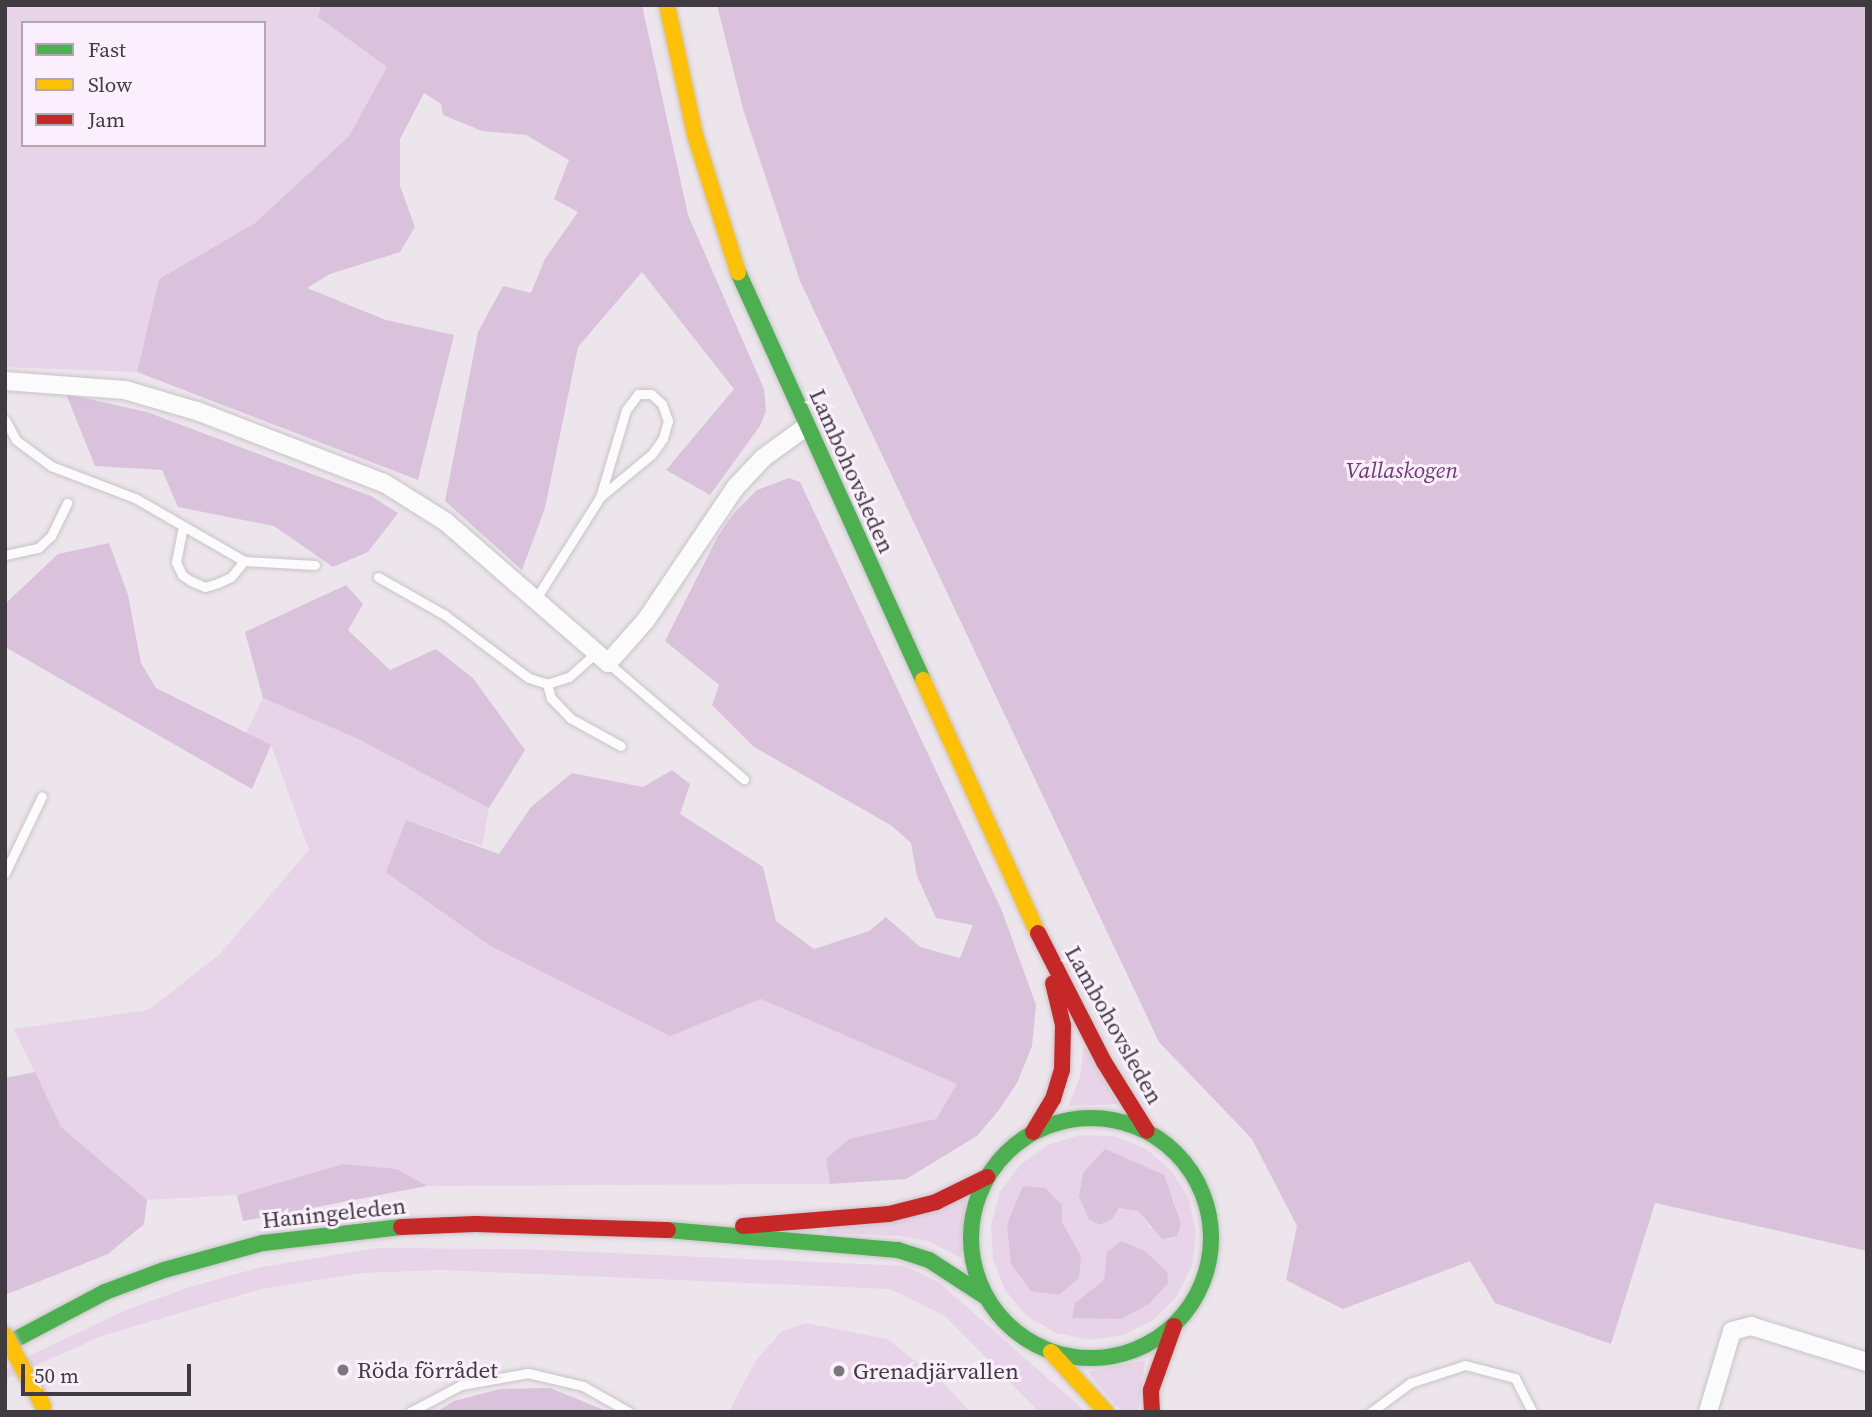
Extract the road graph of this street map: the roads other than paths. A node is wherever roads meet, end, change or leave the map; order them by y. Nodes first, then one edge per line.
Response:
1 (667, 5) edge
2 (5, 381) edge
3 (5, 421) edge
4 (807, 426) junction
5 (600, 497) junction
6 (67, 503) dead end
7 (183, 526) junction
8 (5, 555) edge
9 (244, 561) junction
10 (315, 565) dead end
11 (378, 577) dead end
12 (534, 601) junction
13 (602, 658) junction
14 (547, 684) junction
15 (621, 746) dead end
16 (744, 779) dead end
17 (42, 796) dead end
18 (5, 873) edge
19 (1041, 940) junction
20 (1147, 1131) junction
21 (1033, 1132) junction
22 (987, 1177) junction
23 (688, 1231) junction
24 (986, 1297) junction
25 (1174, 1325) junction
26 (5, 1335) edge
27 (5, 1345) edge
28 (1051, 1351) junction
29 (1867, 1362) edge
30 (44, 1409) edge
31 (410, 1412) edge
32 (629, 1412) edge
33 (1106, 1412) edge
34 (1152, 1412) edge
35 (1371, 1412) edge
36 (1532, 1412) edge
37 (1709, 1412) edge

1 - 4 main road, Lambohovsleden
2 - 12 street
3 - 7 lane
4 - 13 street
4 - 19 main road, Lambohovsleden
5 - 5 lane
5 - 12 lane
6 - 8 lane
7 - 9 lane
7 - 9 lane
9 - 10 lane
11 - 14 lane
12 - 13 street
13 - 14 lane
13 - 16 lane
14 - 15 lane
17 - 18 lane
19 - 20 main road, Lambohovsleden
19 - 21 main road, Lambohovsleden
20 - 21 main road
20 - 25 main road
21 - 22 main road
22 - 23 main road, Haningeleden
22 - 24 main road
23 - 24 main road, Haningeleden
23 - 27 main road, Haningeleden
24 - 28 main road
25 - 28 main road
25 - 34 main road
26 - 30 main road, bridge
28 - 33 main road
29 - 37 street
31 - 32 lane
35 - 36 lane

